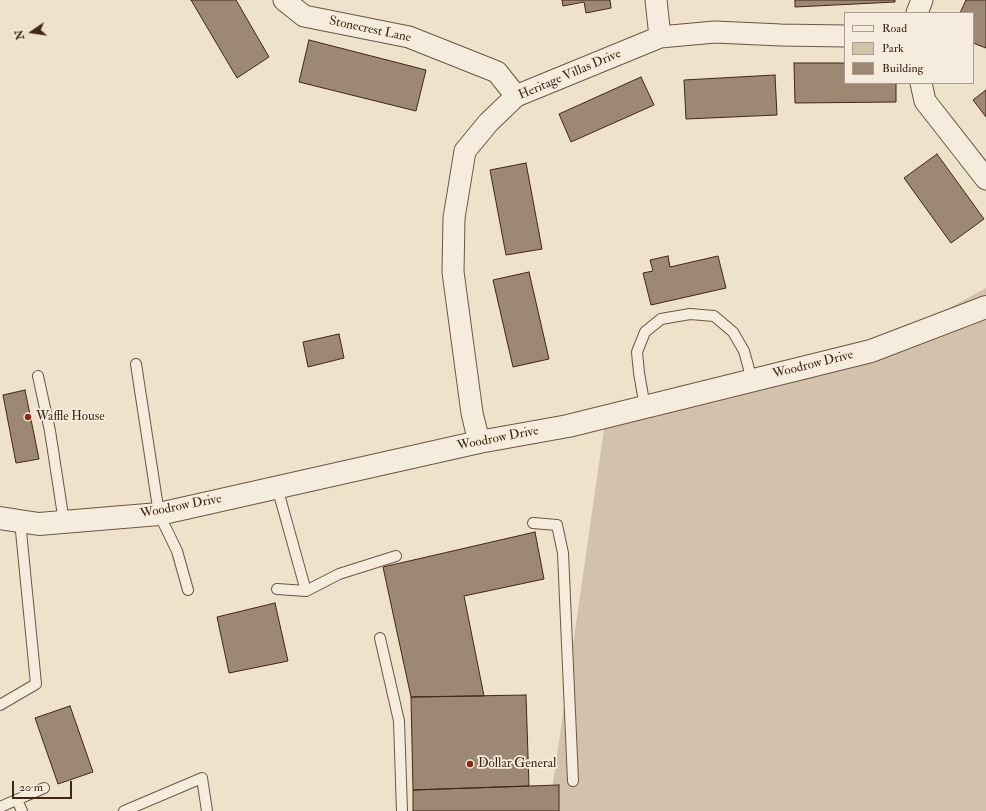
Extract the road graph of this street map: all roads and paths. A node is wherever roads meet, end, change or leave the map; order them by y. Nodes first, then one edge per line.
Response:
1 (284, 0) edge
2 (656, 0) edge
3 (922, 0) edge
4 (917, 12) edge
5 (844, 36) edge
6 (660, 37) junction
7 (921, 84) edge
8 (516, 96) junction
9 (986, 179) edge
10 (986, 306) edge
11 (136, 364) dead end
12 (38, 376) dead end
13 (752, 380) junction
14 (646, 407) junction
15 (479, 442) junction
16 (277, 487) junction
17 (159, 514) junction
18 (10, 520) edge
19 (64, 522) junction
20 (533, 523) dead end
21 (396, 556) dead end
22 (277, 589) dead end
23 (188, 590) dead end
24 (306, 591) junction
25 (380, 638) dead end
26 (0, 705) edge
27 (573, 781) dead end
28 (44, 788) dead end
29 (17, 800) junction
30 (0, 807) edge
31 (22, 811) edge
32 (124, 811) edge
33 (207, 811) edge
34 (402, 811) edge

1 - 8 street, Stonecrest Lane
2 - 6 street
3 - 4 street
5 - 6 street, Heritage Villas Drive
6 - 8 street, Heritage Villas Drive
7 - 9 street
8 - 15 street, Heritage Villas Drive
10 - 13 street, Woodrow Drive
11 - 17 lane
12 - 19 lane
13 - 14 street, Woodrow Drive
13 - 14 lane
14 - 15 street, Woodrow Drive
15 - 16 street, Woodrow Drive
16 - 17 street, Woodrow Drive
16 - 24 lane
17 - 19 street, Woodrow Drive
17 - 23 lane
18 - 19 street, Woodrow Drive
18 - 26 lane
20 - 27 lane
21 - 24 lane
22 - 24 lane
25 - 34 lane
28 - 29 lane
29 - 30 lane
29 - 31 lane
32 - 33 lane

